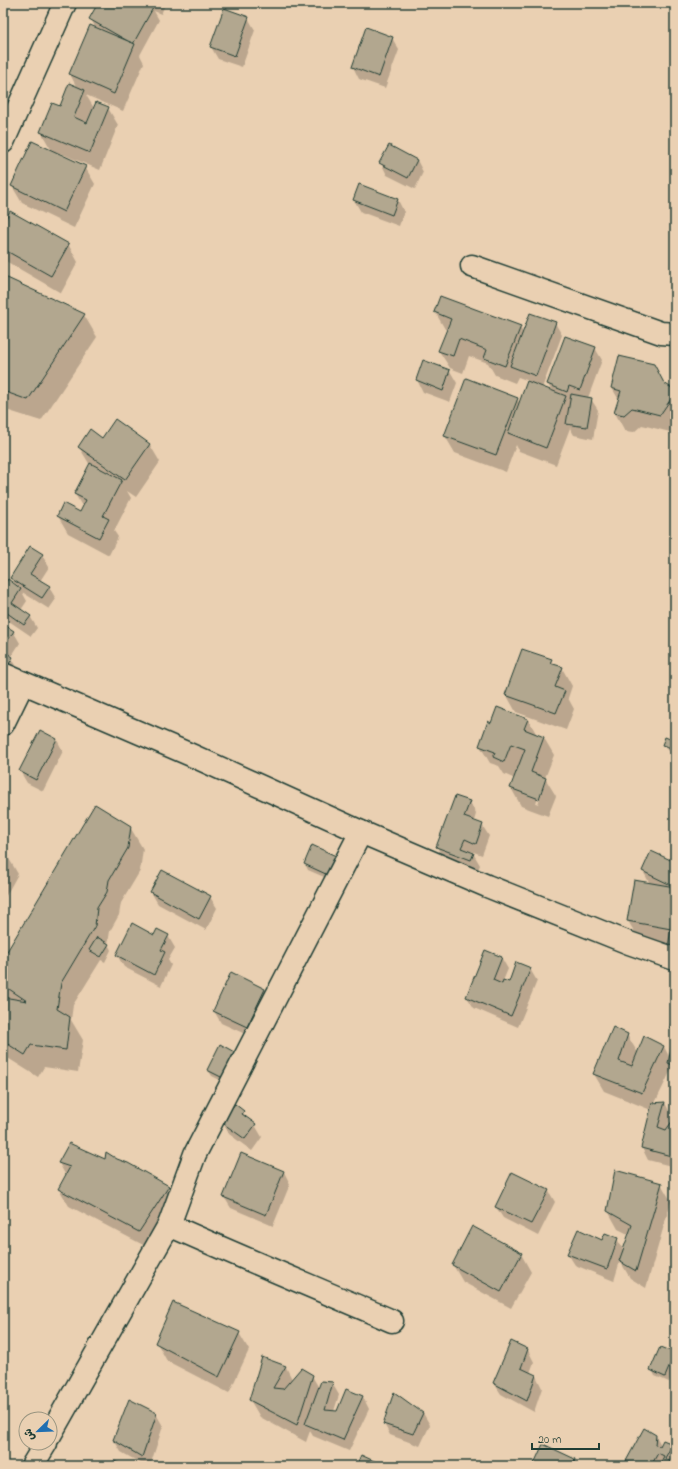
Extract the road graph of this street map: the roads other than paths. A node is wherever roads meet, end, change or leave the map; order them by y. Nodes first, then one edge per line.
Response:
1 (65, 3) edge
2 (3, 142) edge
3 (472, 266) dead end
4 (675, 334) edge
5 (3, 674) edge
6 (23, 683) junction
7 (3, 724) edge
8 (361, 832) junction
9 (675, 959) edge
10 (170, 1225) junction
11 (392, 1322) dead end
12 (58, 1421) edge
13 (41, 1451) edge
14 (32, 1466) edge

1 - 2 street
3 - 4 street
5 - 6 street
6 - 7 street
6 - 8 street
8 - 9 street
8 - 10 street
10 - 11 street
10 - 12 street
13 - 14 street

